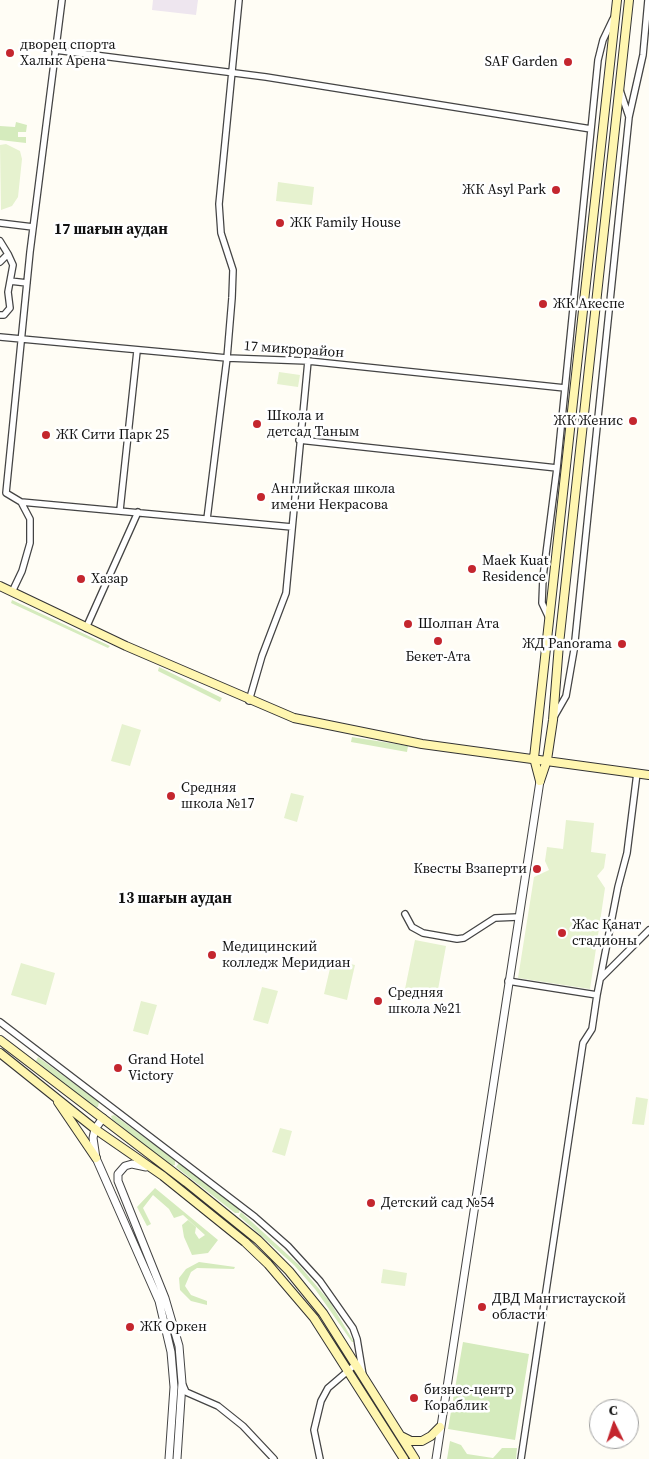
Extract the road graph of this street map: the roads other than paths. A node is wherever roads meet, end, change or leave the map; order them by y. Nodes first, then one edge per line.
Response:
1 (62, 0) edge
2 (239, 0) edge
3 (617, 0) edge
4 (629, 0) edge
5 (648, 0) edge
6 (615, 15) junction
7 (55, 50) junction
8 (232, 73) junction
9 (619, 88) junction
10 (629, 116) junction
11 (592, 129) junction
12 (614, 133) junction
13 (627, 134) junction
14 (0, 223) edge
15 (33, 227) junction
16 (0, 241) edge
17 (8, 254) junction
18 (0, 262) edge
19 (10, 281) junction
20 (27, 283) junction
21 (0, 315) edge
22 (0, 337) edge
23 (21, 341) junction
24 (579, 350) junction
25 (138, 351) junction
26 (591, 351) junction
27 (227, 358) junction
28 (308, 361) junction
29 (565, 388) junction
30 (299, 440) junction
31 (557, 468) junction
32 (21, 502) junction
33 (120, 510) junction
34 (138, 512) junction
35 (207, 519) junction
36 (292, 527) junction
37 (0, 586) edge
38 (12, 592) junction
39 (550, 620) junction
40 (86, 628) junction
41 (249, 701) junction
42 (553, 720) junction
43 (534, 758) junction
44 (547, 760) junction
45 (637, 773) junction
46 (649, 775) edge
47 (540, 781) junction
48 (405, 914) dead end
49 (518, 917) junction
50 (649, 930) edge
51 (601, 979) junction
52 (508, 981) junction
53 (597, 995) junction
54 (0, 1022) edge
55 (0, 1040) edge
56 (0, 1052) edge
57 (51, 1092) junction
58 (102, 1118) junction
59 (95, 1129) junction
60 (96, 1158) junction
61 (153, 1169) junction
62 (356, 1364) junction
63 (348, 1370) junction
64 (364, 1377) junction
65 (182, 1383) junction
66 (193, 1396) junction
67 (181, 1405) junction
68 (440, 1426) junction
69 (401, 1436) junction
70 (169, 1459) edge
71 (176, 1459) edge
72 (274, 1459) edge
73 (320, 1459) edge
74 (404, 1459) edge
75 (415, 1459) edge
76 (436, 1459) edge
77 (520, 1459) edge

1 - 7 street
2 - 8 street
3 - 6 main road
4 - 9 main road
5 - 10 street
6 - 11 street
6 - 24 main road
7 - 8 street
7 - 15 street
8 - 11 street
8 - 27 street
9 - 10 street
9 - 12 main road
10 - 13 street
11 - 29 street
12 - 13 street
12 - 26 main road
13 - 42 street
14 - 15 street
15 - 20 street
16 - 17 street
17 - 18 street
17 - 19 street
19 - 20 street
19 - 21 street
20 - 23 street
22 - 23 street, 17 микрорайон
23 - 25 street, 17 микрорайон
23 - 32 street
24 - 26 main road
24 - 39 main road
25 - 27 street, 17 микрорайон
25 - 33 street
26 - 42 main road
27 - 28 street, 17 микрорайон
27 - 35 street
28 - 29 street, 17 микрорайон
28 - 30 street
29 - 31 street
30 - 31 street
30 - 36 street
31 - 39 street
32 - 33 street
32 - 38 street
33 - 34 street
34 - 35 street
34 - 40 street
35 - 36 street
36 - 41 street
37 - 38 main road
38 - 40 main road
39 - 43 main road
40 - 41 main road
41 - 43 main road
42 - 44 main road
43 - 44 main road
43 - 47 main road
44 - 45 main road
44 - 47 main road
45 - 46 main road
45 - 51 street
47 - 49 street
48 - 49 street
49 - 52 street
50 - 51 street
51 - 53 street
52 - 53 street
52 - 68 street
53 - 77 street
54 - 64 street
55 - 58 main road
56 - 57 main road
57 - 59 main road
57 - 60 main road
58 - 59 street
58 - 62 main road
59 - 60 street
59 - 61 main road
60 - 70 street
61 - 63 main road
61 - 65 street
62 - 63 street
62 - 64 main road
63 - 73 street
63 - 74 main road
64 - 69 main road
65 - 66 street
65 - 67 street
66 - 67 street
66 - 72 street
67 - 71 street
68 - 69 main road
68 - 76 street
69 - 75 main road

